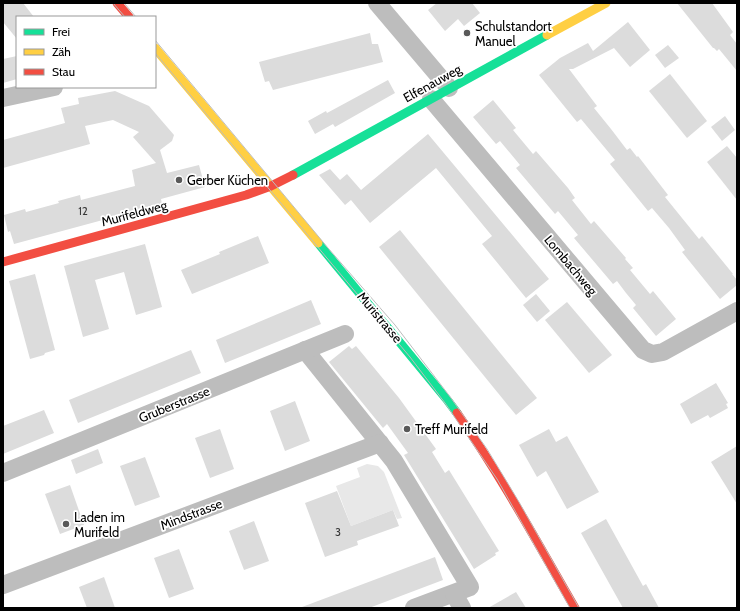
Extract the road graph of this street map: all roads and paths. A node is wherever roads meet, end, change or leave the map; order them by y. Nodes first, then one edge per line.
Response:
1 (117, 3) edge
2 (377, 3) edge
3 (606, 3) edge
4 (128, 16) edge
5 (156, 49) edge
6 (49, 88) edge
7 (449, 88) junction
8 (3, 98) edge
9 (431, 99) junction
10 (271, 186) junction
11 (3, 262) edge
12 (737, 311) edge
13 (345, 334) dead end
14 (305, 350) junction
15 (380, 443) junction
16 (3, 473) edge
17 (3, 585) edge
18 (462, 596) edge
19 (414, 608) edge
20 (575, 608) edge

1 - 4 main road
2 - 7 street
3 - 7 main road, Elfenauweg
5 - 10 main road, Muristrasse
6 - 8 street
7 - 9 main road, Elfenauweg
9 - 10 main road, Elfenauweg
9 - 12 street, Lombachweg
10 - 11 main road, Murifeldweg
10 - 20 main road, Muristrasse
13 - 14 street, Gruberstrasse
14 - 15 street
14 - 16 street, Gruberstrasse
15 - 17 street, Mindstrasse
15 - 18 street
18 - 19 street

